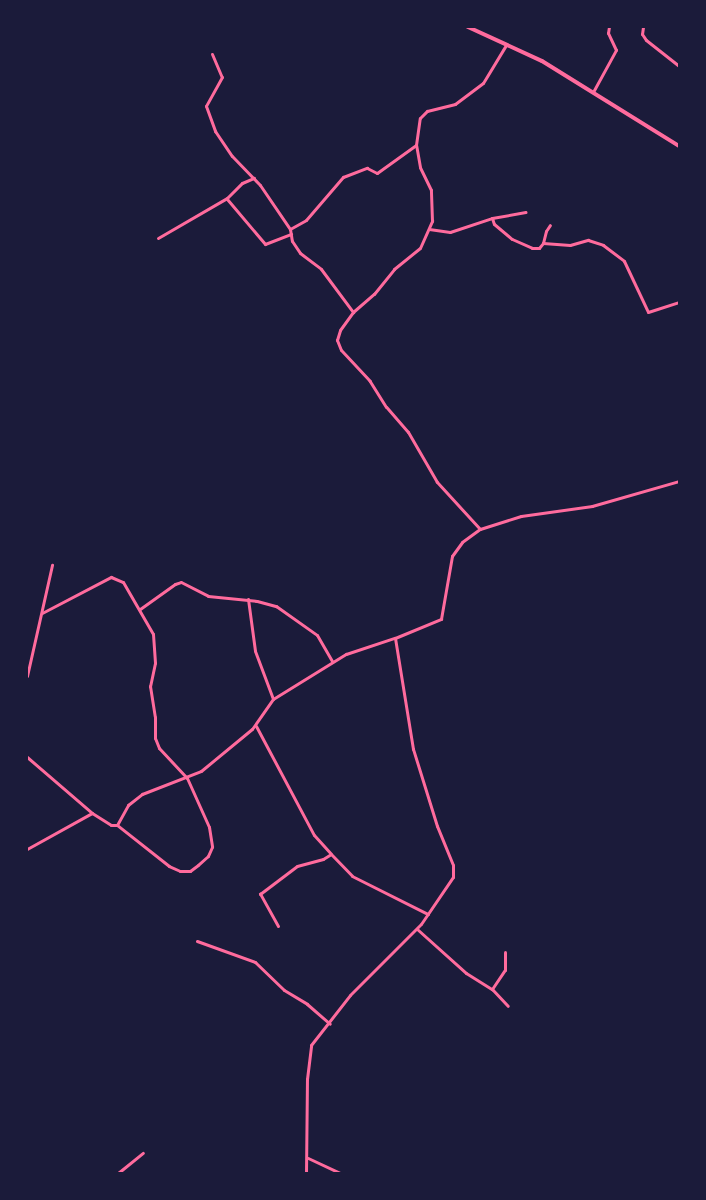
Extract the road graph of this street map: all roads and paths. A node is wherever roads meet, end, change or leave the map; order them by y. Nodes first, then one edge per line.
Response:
1 (468, 27) edge
2 (609, 27) edge
3 (643, 27) edge
4 (506, 45) junction
5 (212, 54) dead end
6 (679, 66) edge
7 (593, 92) junction
8 (416, 145) junction
9 (679, 146) edge
10 (254, 178) junction
11 (227, 198) junction
12 (525, 212) dead end
13 (492, 218) junction
14 (550, 225) dead end
15 (429, 229) junction
16 (290, 231) junction
17 (158, 238) dead end
18 (543, 243) junction
19 (679, 302) edge
20 (353, 312) junction
21 (679, 481) edge
22 (480, 529) junction
23 (52, 565) dead end
24 (248, 599) junction
25 (140, 609) junction
26 (42, 613) junction
27 (395, 638) junction
28 (332, 662) junction
29 (27, 676) edge
30 (273, 699) junction
31 (256, 726) junction
32 (27, 757) edge
33 (187, 778) junction
34 (92, 813) junction
35 (117, 825) junction
36 (27, 849) edge
37 (331, 854) junction
38 (429, 914) junction
39 (278, 926) dead end
40 (417, 929) junction
41 (197, 941) dead end
42 (504, 952) dead end
43 (492, 989) junction
44 (508, 1006) dead end
45 (330, 1024) junction
46 (142, 1153) dead end
47 (308, 1158) junction
48 (118, 1173) edge
49 (306, 1173) edge
50 (340, 1173) edge

1 - 4 main road
2 - 7 street
3 - 6 street
4 - 7 main road
4 - 8 street
5 - 10 street
7 - 9 main road
8 - 15 street
8 - 16 street
10 - 11 street
10 - 16 street
11 - 16 street
11 - 17 street
12 - 13 street
13 - 15 street
13 - 18 street
14 - 18 street
15 - 20 street
16 - 20 street
18 - 19 street
20 - 22 street
21 - 22 street
22 - 27 street
23 - 26 street
24 - 25 street
24 - 28 street
24 - 30 street
25 - 26 street
25 - 33 street
26 - 29 street
27 - 28 street
27 - 38 street
28 - 30 street
30 - 31 street
31 - 33 street
31 - 37 street
32 - 34 street
33 - 35 street
33 - 35 street
34 - 35 street
34 - 36 street
37 - 38 street
37 - 39 street
38 - 40 street
40 - 43 street
40 - 45 street
41 - 45 street
42 - 43 street
43 - 44 street
45 - 47 street
46 - 48 street
47 - 49 street
47 - 50 street

